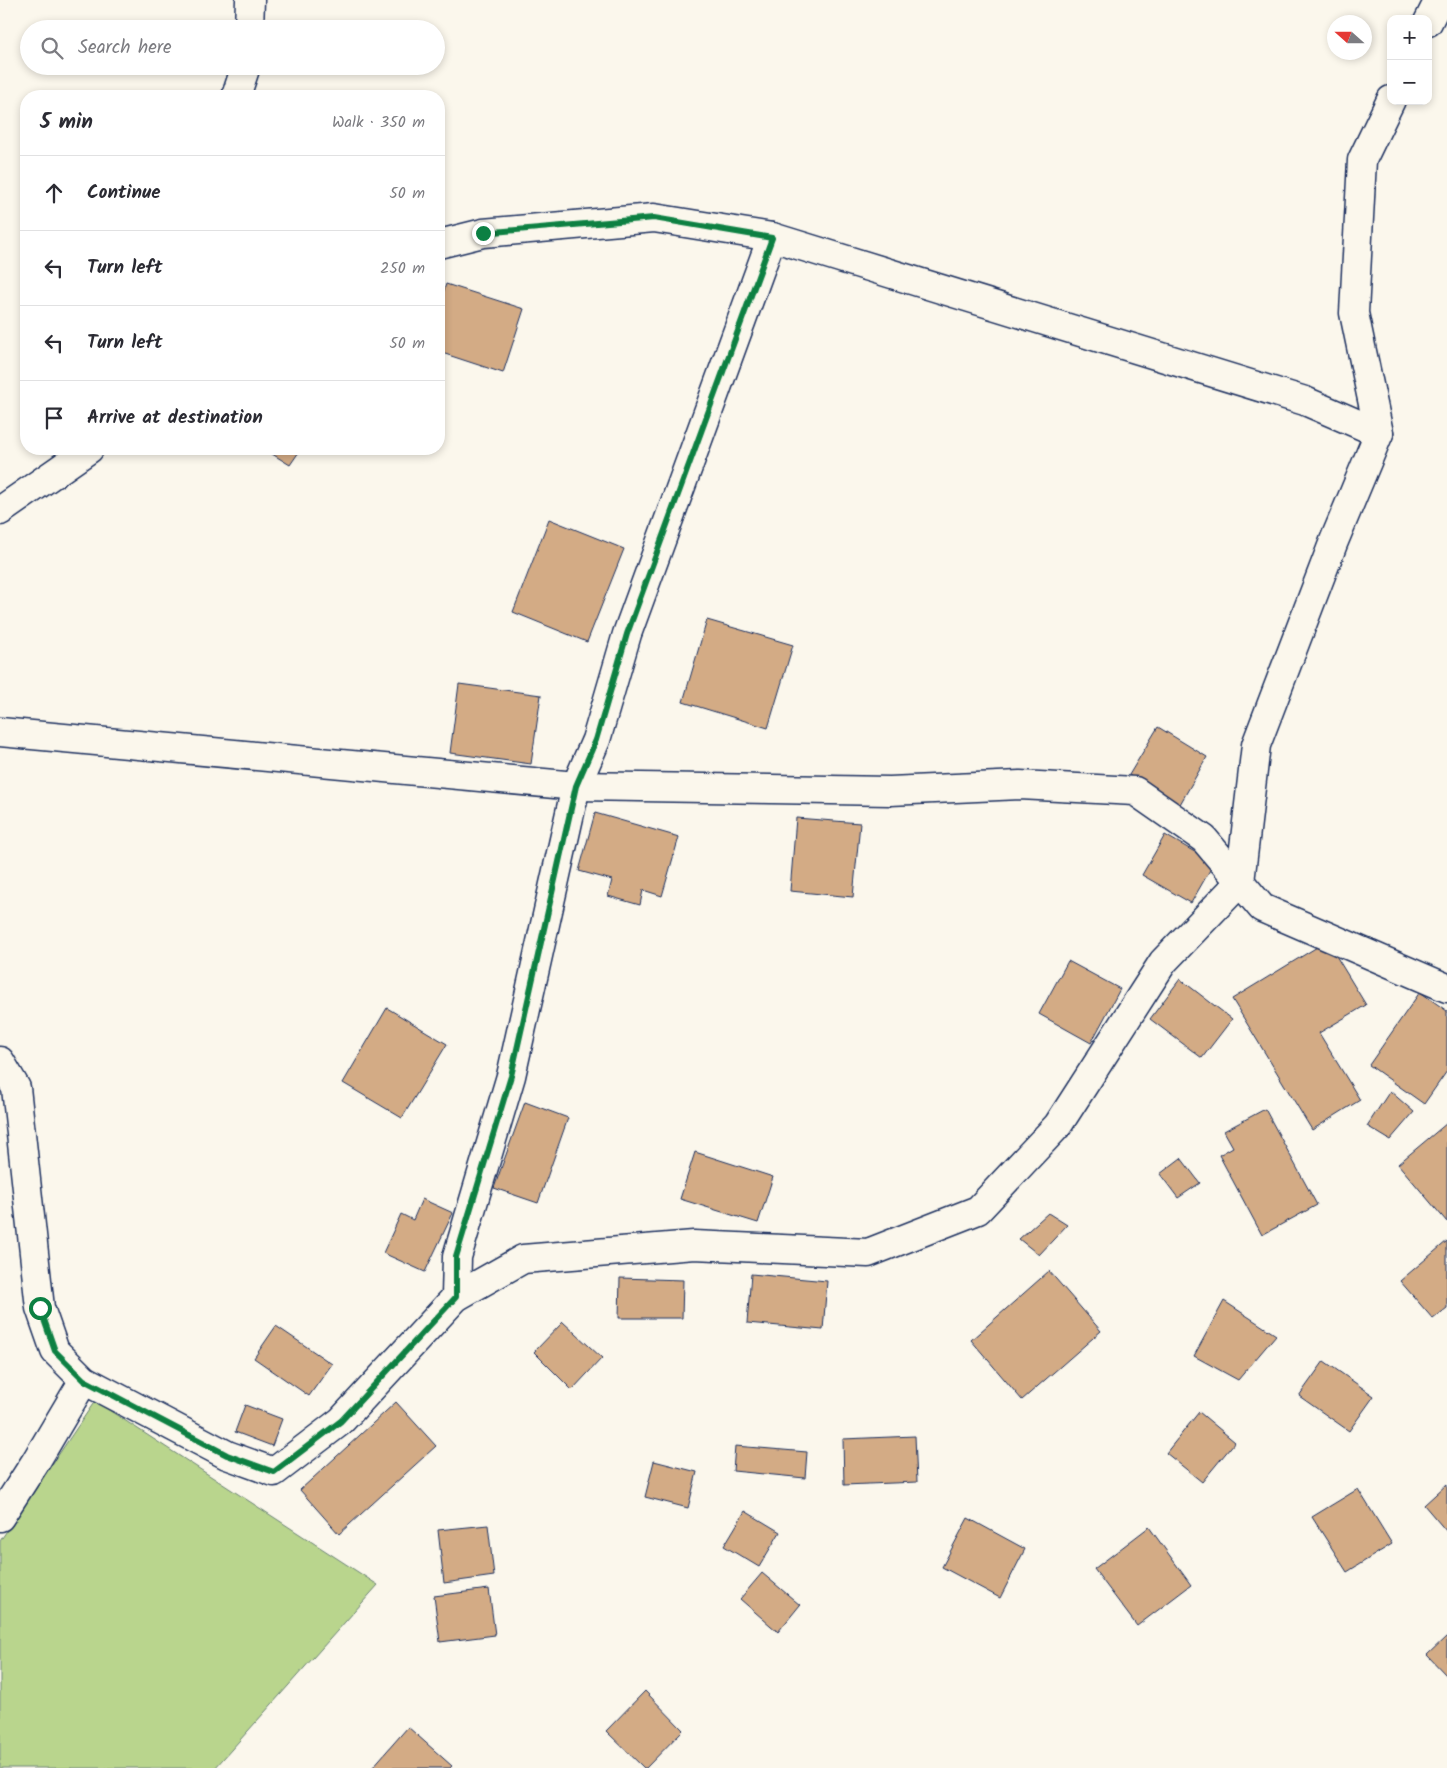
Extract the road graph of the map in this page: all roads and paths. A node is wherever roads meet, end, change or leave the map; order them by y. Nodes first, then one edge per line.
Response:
1 (250, 0) edge
2 (1439, 0) edge
3 (1432, 15) edge
4 (249, 20) edge
5 (243, 75) edge
6 (238, 90) edge
7 (1389, 105) edge
8 (772, 238) junction
9 (445, 242) edge
10 (1379, 433) junction
11 (81, 455) edge
12 (0, 512) edge
13 (0, 732) edge
14 (576, 786) junction
15 (1240, 882) junction
16 (1447, 988) edge
17 (0, 1061) edge
18 (456, 1297) junction
19 (84, 1380) junction
20 (0, 1517) edge

1 - 4 street
2 - 3 street
5 - 6 street
7 - 10 street
8 - 9 street
8 - 10 street
8 - 14 street
10 - 15 street
11 - 12 street
13 - 14 street
14 - 15 street
14 - 18 street
15 - 16 street
15 - 18 street
17 - 19 street
18 - 19 street
19 - 20 street

